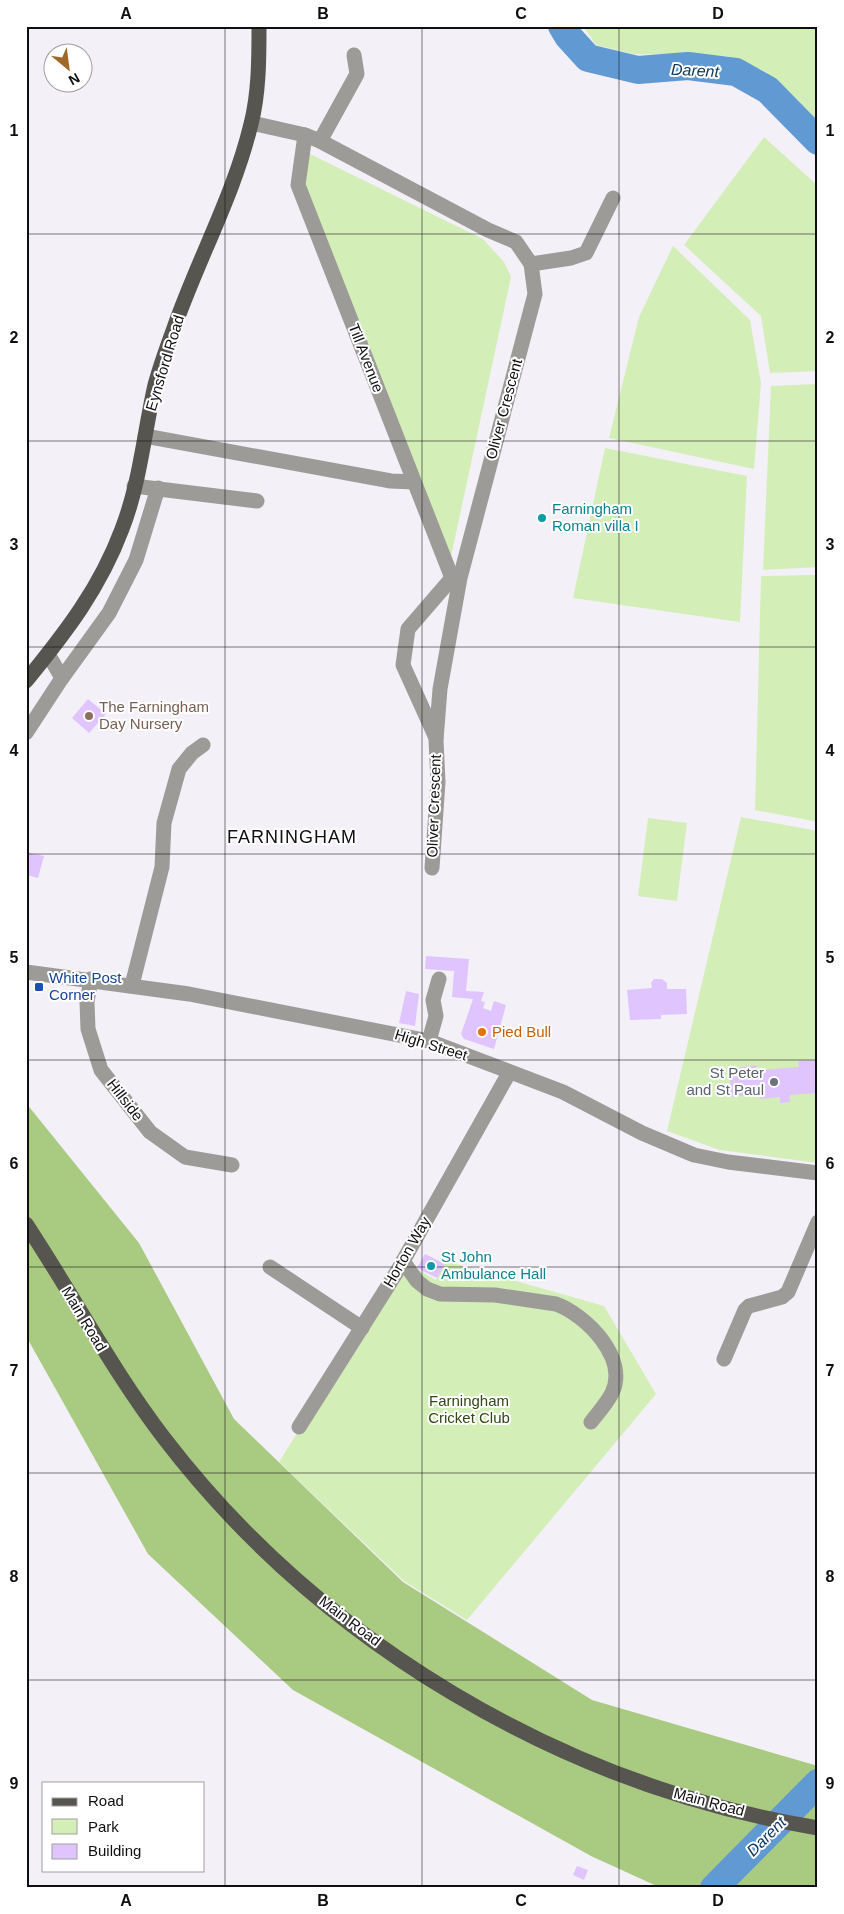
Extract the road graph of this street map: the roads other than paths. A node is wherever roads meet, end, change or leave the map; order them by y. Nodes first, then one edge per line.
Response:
1 (259, 26) edge
2 (354, 55) dead end
3 (252, 123) junction
4 (305, 135) junction
5 (320, 141) junction
6 (613, 198) dead end
7 (530, 264) junction
8 (145, 436) junction
9 (414, 482) junction
10 (134, 486) junction
11 (158, 488) junction
12 (256, 501) dead end
13 (456, 578) junction
14 (48, 654) junction
15 (62, 678) junction
16 (26, 681) edge
17 (26, 733) edge
18 (436, 740) junction
19 (203, 746) dead end
20 (432, 868) dead end
21 (26, 972) edge
22 (439, 979) dead end
23 (91, 980) junction
24 (132, 986) junction
25 (429, 1041) junction
26 (509, 1073) junction
27 (232, 1165) dead end
28 (818, 1174) edge
29 (818, 1222) edge
30 (26, 1224) edge
31 (403, 1261) junction
32 (270, 1267) dead end
33 (362, 1328) junction
34 (724, 1359) dead end
35 (591, 1422) dead end
36 (299, 1427) dead end
37 (814, 1827) edge

1 - 3 main road, Eynsford Road
2 - 5 street
3 - 4 street, Oliver Crescent
3 - 8 main road, Eynsford Road
4 - 5 street, Oliver Crescent
4 - 9 street, Till Avenue
5 - 7 street, Oliver Crescent
6 - 7 street
7 - 13 street, Oliver Crescent
8 - 9 street
8 - 10 main road, Eynsford Road
9 - 13 street, Till Avenue
10 - 11 street
10 - 14 main road, Eynsford Road
11 - 12 street
11 - 15 street
13 - 18 street, Oliver Crescent
13 - 18 street
14 - 15 street
14 - 16 main road, Eynsford Road
15 - 17 street
18 - 20 street, Oliver Crescent
19 - 24 street
21 - 23 street, High Street
22 - 25 street
23 - 24 street, High Street
23 - 27 street, Hillside
24 - 25 street, High Street
25 - 26 street, High Street
26 - 28 street, High Street
26 - 31 street, Horton Way
29 - 34 street
30 - 37 main road, Main Road
31 - 33 street, Horton Way
31 - 35 street
32 - 33 street
33 - 36 street, Horton Way

